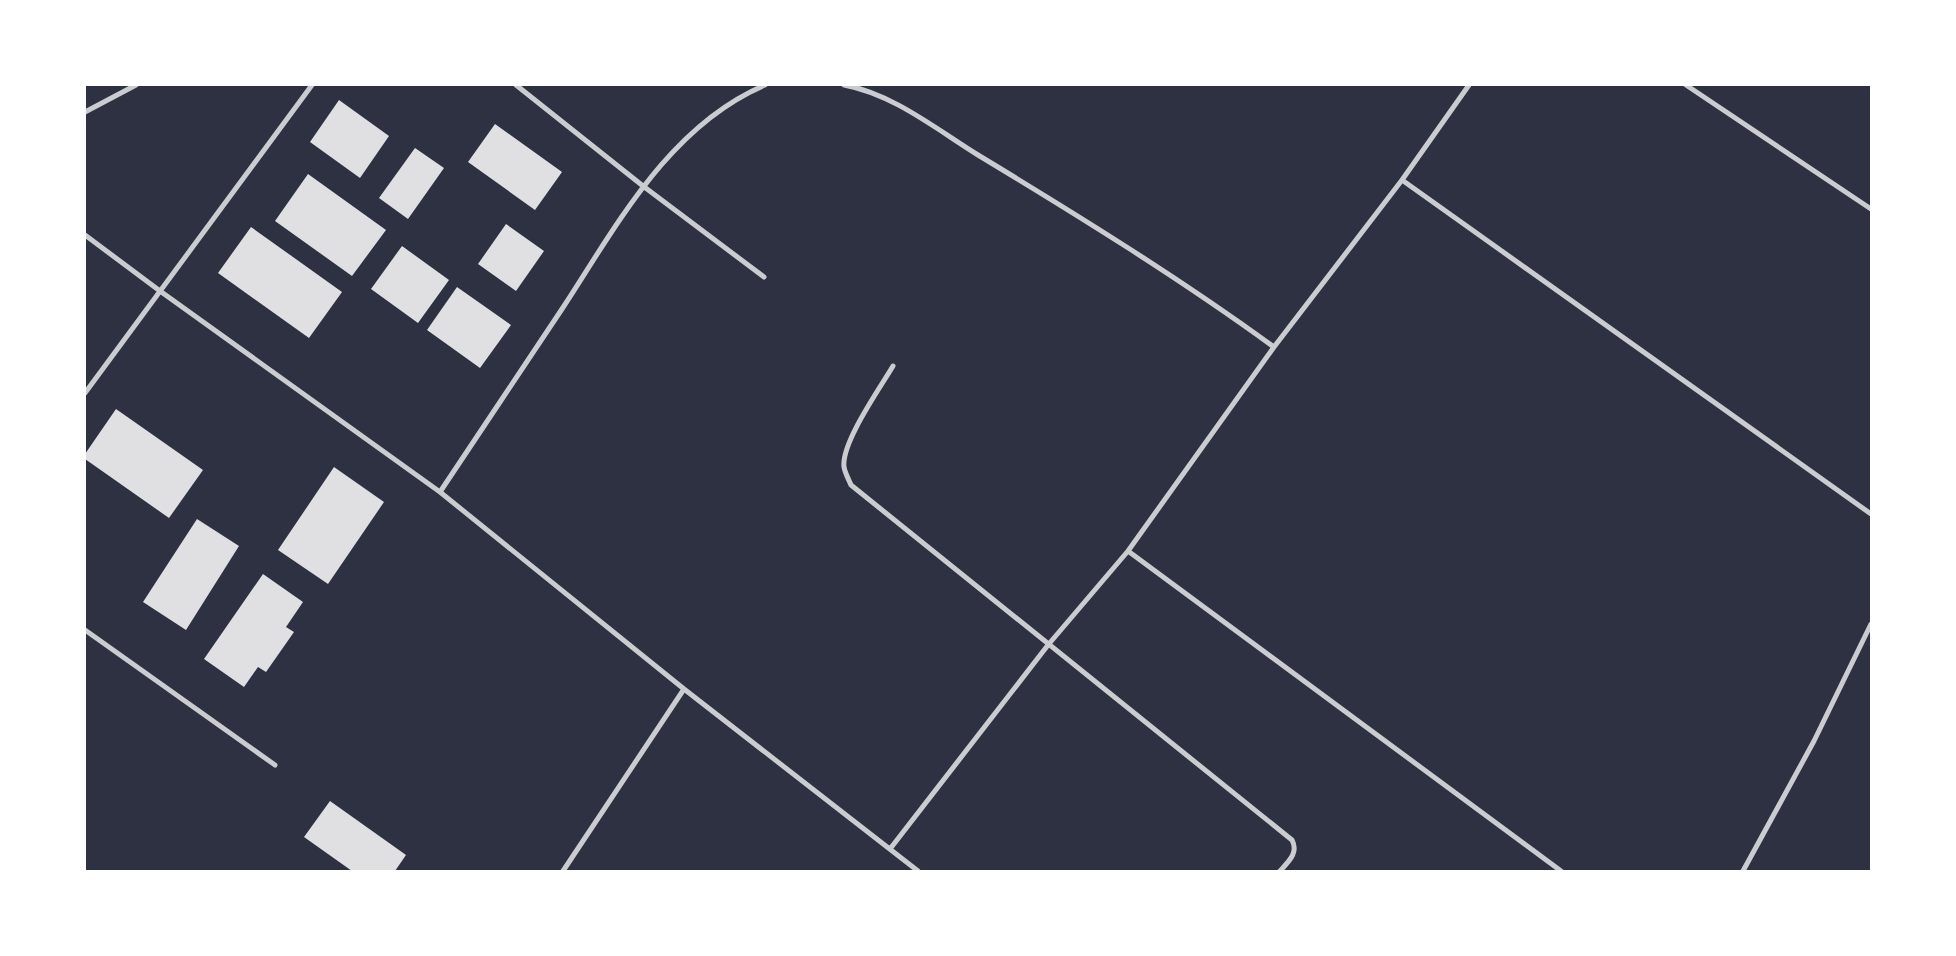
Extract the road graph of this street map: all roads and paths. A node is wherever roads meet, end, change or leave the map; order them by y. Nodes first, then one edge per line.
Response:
1 (136, 85) edge
2 (312, 85) edge
3 (516, 85) edge
4 (765, 85) edge
5 (844, 85) edge
6 (1469, 85) edge
7 (1686, 85) edge
8 (85, 112) edge
9 (1402, 180) junction
10 (642, 186) junction
11 (1871, 209) edge
12 (85, 234) edge
13 (764, 277) dead end
14 (160, 292) junction
15 (1274, 347) junction
16 (893, 366) dead end
17 (85, 392) edge
18 (440, 492) junction
19 (1871, 514) edge
20 (1128, 551) junction
21 (1871, 624) edge
22 (85, 630) edge
23 (1048, 645) junction
24 (684, 689) junction
25 (275, 765) dead end
26 (890, 849) junction
27 (563, 871) edge
28 (918, 871) edge
29 (1280, 871) edge
30 (1561, 871) edge
31 (1743, 871) edge

1 - 8 street
2 - 14 street
3 - 10 street
4 - 10 street
5 - 15 street
6 - 9 street
7 - 11 street
9 - 15 street
9 - 19 street
10 - 13 street
10 - 18 street
12 - 14 street
14 - 17 street
14 - 18 street
15 - 20 street
16 - 23 street
18 - 24 street
20 - 23 street
20 - 30 street
21 - 31 street
22 - 25 street
23 - 26 street
23 - 29 street
24 - 26 street
24 - 27 street
26 - 28 street

